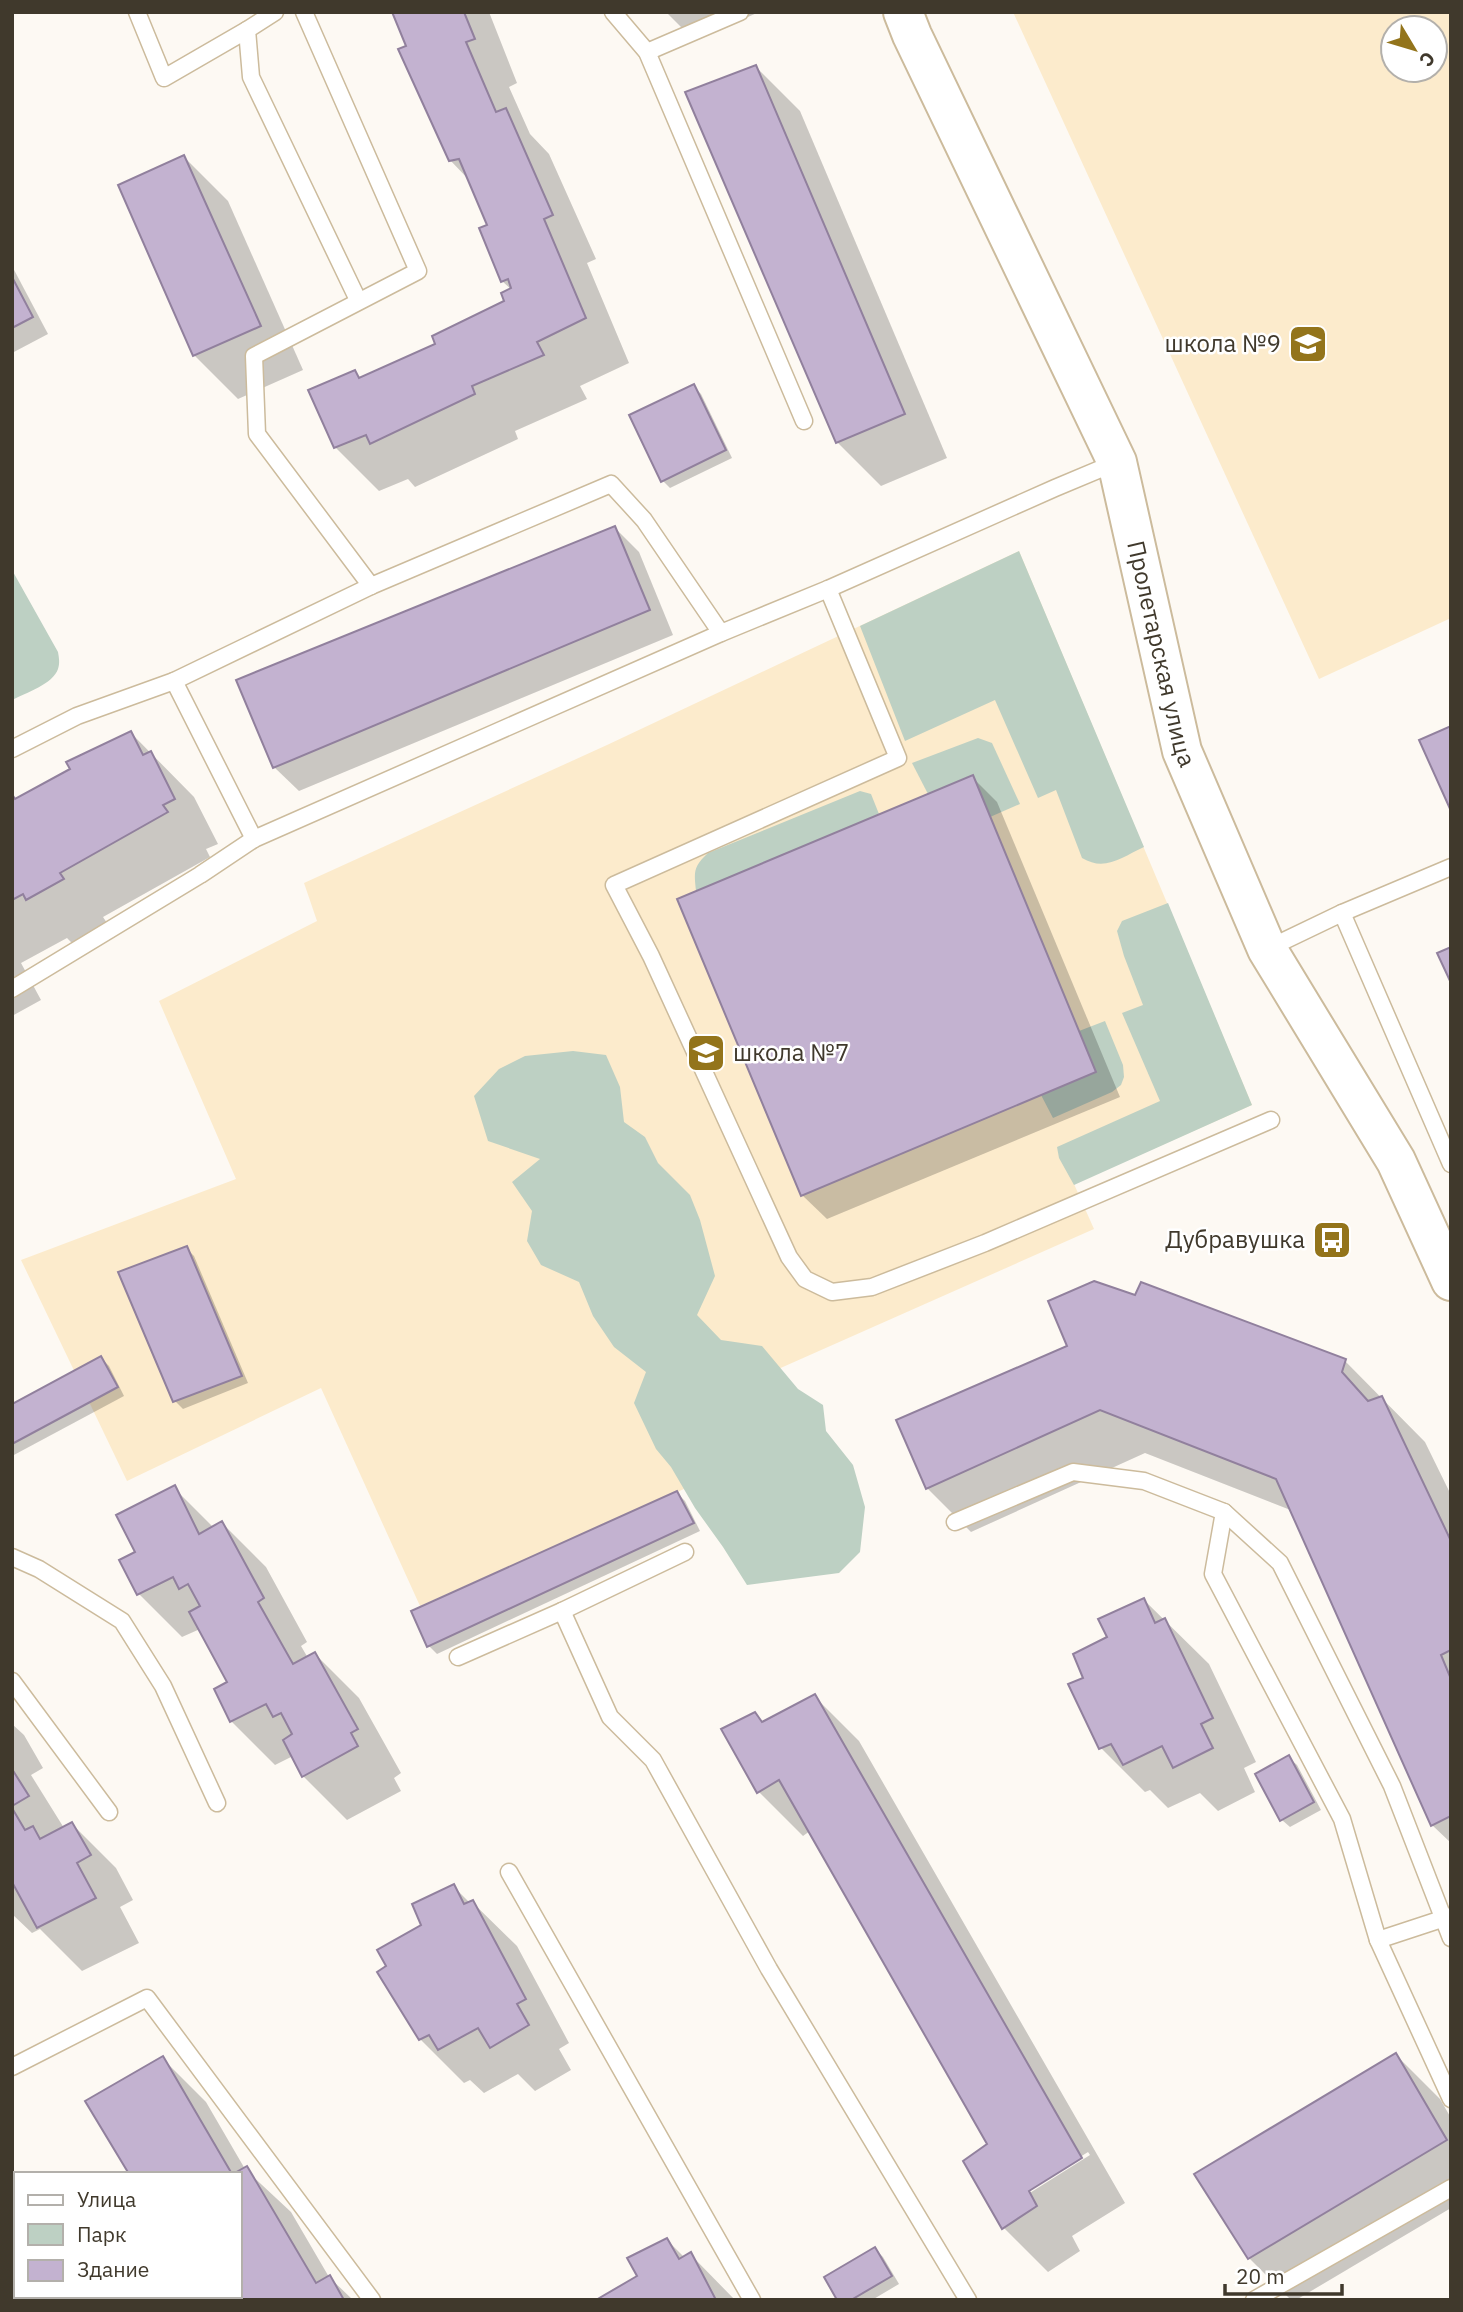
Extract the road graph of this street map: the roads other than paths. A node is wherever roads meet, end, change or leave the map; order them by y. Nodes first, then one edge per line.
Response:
1 (137, 12) edge
2 (275, 12) edge
3 (304, 12) edge
4 (613, 12) edge
5 (740, 12) edge
6 (903, 12) edge
7 (247, 30) junction
8 (647, 52) junction
9 (358, 300) junction
10 (804, 421) dead end
11 (1117, 462) junction
12 (371, 586) junction
13 (828, 590) junction
14 (721, 633) junction
15 (174, 681) junction
16 (12, 749) edge
17 (254, 839) junction
18 (1451, 867) edge
19 (1342, 913) junction
20 (1267, 948) junction
21 (12, 989) edge
22 (1271, 1120) dead end
23 (1451, 1164) edge
24 (1451, 1281) edge
25 (1224, 1512) junction
26 (955, 1522) dead end
27 (685, 1552) dead end
28 (12, 1557) edge
29 (562, 1611) junction
30 (458, 1657) dead end
31 (12, 1681) edge
32 (217, 1803) dead end
33 (109, 1812) dead end
34 (509, 1872) dead end
35 (1447, 1918) edge
36 (1451, 1938) edge
37 (1378, 1940) junction
38 (12, 2067) edge
39 (1451, 2099) edge
40 (1451, 2188) edge
41 (372, 2300) edge
42 (752, 2300) edge
43 (968, 2300) edge
44 (1254, 2300) edge

1 - 7 lane
2 - 7 lane
3 - 9 lane
4 - 8 lane
5 - 8 lane
6 - 11 street, Пролетарская улица
7 - 9 lane
8 - 10 lane
9 - 12 lane
11 - 13 lane
11 - 20 street, Пролетарская улица
12 - 14 lane
12 - 15 lane
13 - 14 lane
13 - 22 lane
14 - 17 lane
15 - 16 lane
15 - 17 lane
17 - 21 lane
18 - 19 lane
19 - 20 lane
19 - 23 lane
20 - 24 street, Пролетарская улица
25 - 26 lane
25 - 35 lane
25 - 37 lane
27 - 29 lane
28 - 32 lane
29 - 30 lane
29 - 43 lane
31 - 33 lane
34 - 42 lane
35 - 36 lane
35 - 37 lane
37 - 39 lane
38 - 41 lane
40 - 44 lane

